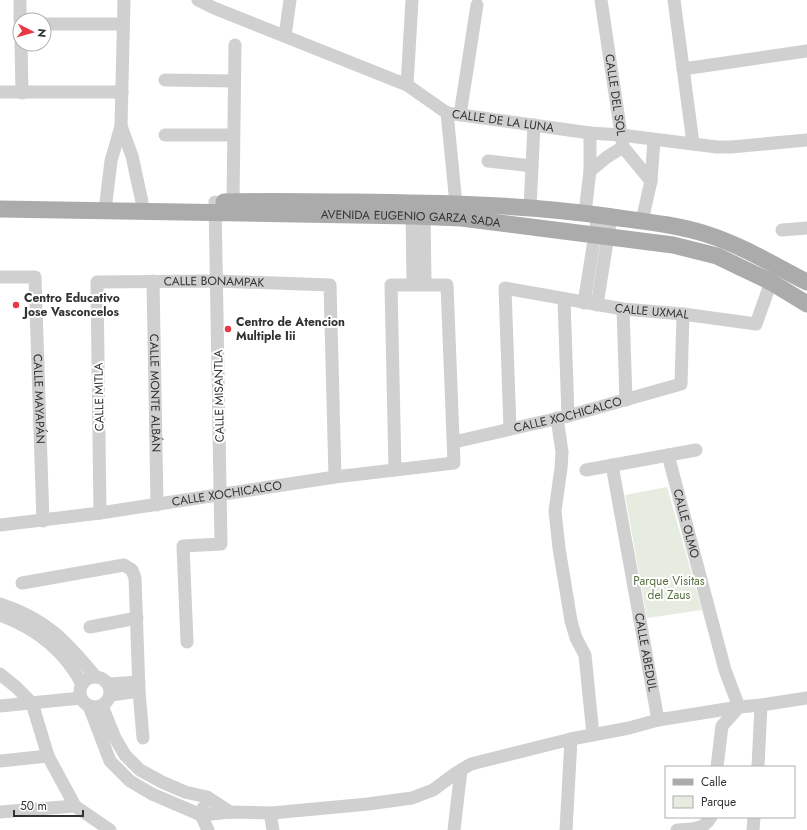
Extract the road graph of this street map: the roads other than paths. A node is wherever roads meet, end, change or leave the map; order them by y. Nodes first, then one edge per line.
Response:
1 (20, 0) edge
2 (124, 0) edge
3 (198, 0) edge
4 (290, 0) edge
5 (412, 0) edge
6 (601, 0) edge
7 (678, 1) edge
8 (212, 4) edge
9 (477, 5) dead end
10 (20, 12) edge
11 (52, 24) edge
12 (123, 24) junction
13 (285, 36) junction
14 (235, 45) dead end
15 (807, 51) edge
16 (21, 52) edge
17 (683, 69) junction
18 (165, 80) dead end
19 (234, 81) junction
20 (407, 85) junction
21 (0, 92) edge
22 (122, 92) junction
23 (22, 93) junction
24 (454, 114) junction
25 (534, 125) junction
26 (121, 126) junction
27 (590, 133) junction
28 (165, 135) dead end
29 (233, 135) junction
30 (654, 140) junction
31 (807, 140) edge
32 (622, 141) junction
33 (693, 143) junction
34 (488, 160) dead end
35 (532, 166) junction
36 (590, 171) junction
37 (651, 181) junction
38 (0, 200) edge
39 (106, 202) junction
40 (142, 202) junction
41 (233, 202) junction
42 (456, 204) junction
43 (216, 207) junction
44 (530, 208) junction
45 (0, 209) edge
46 (418, 209) junction
47 (598, 215) junction
48 (642, 221) junction
49 (807, 228) edge
50 (782, 230) dead end
51 (601, 236) junction
52 (0, 277) edge
53 (153, 281) junction
54 (216, 281) junction
55 (97, 282) joint
56 (772, 282) junction
57 (807, 282) edge
58 (419, 284) junction
59 (564, 299) junction
60 (591, 304) junction
61 (807, 304) edge
62 (623, 309) junction
63 (682, 314) junction
64 (626, 400) junction
65 (562, 417) junction
66 (510, 429) junction
67 (454, 442) junction
68 (696, 450) dead end
69 (668, 455) junction
70 (612, 465) junction
71 (395, 470) junction
72 (586, 470) dead end
73 (335, 477) junction
74 (220, 495) junction
75 (157, 505) junction
76 (100, 513) junction
77 (43, 521) junction
78 (0, 525) edge
79 (22, 583) dead end
80 (0, 604) edge
81 (0, 616) edge
82 (137, 618) junction
83 (90, 626) dead end
84 (187, 642) dead end
85 (1, 675) edge
86 (95, 676) junction
87 (82, 684) junction
88 (139, 686) junction
89 (110, 689) junction
90 (807, 698) edge
91 (85, 702) junction
92 (32, 704) junction
93 (761, 705) junction
94 (0, 706) edge
95 (102, 706) junction
96 (739, 707) junction
97 (658, 720) junction
98 (593, 735) junction
99 (143, 738) dead end
100 (570, 739) junction
101 (48, 756) junction
102 (0, 761) edge
103 (717, 766) edge
104 (758, 766) edge
105 (461, 770) junction
106 (207, 797) junction
107 (75, 806) junction
108 (0, 812) edge
109 (230, 812) junction
110 (272, 813) junction
111 (201, 816) junction
112 (711, 818) edge
113 (754, 818) edge
114 (110, 830) edge
115 (208, 830) edge
116 (273, 830) edge
117 (454, 830) edge
118 (566, 830) edge
119 (677, 830) edge
120 (753, 830) edge

1 - 10 street
2 - 12 street
3 - 8 street, CALLE DE LA LUNA
4 - 13 street
5 - 20 street
6 - 32 street, CALLE DEL SOL
7 - 17 street
8 - 13 street, CALLE DE LA LUNA
9 - 24 street
11 - 12 street
12 - 22 street
13 - 20 street, CALLE DE LA LUNA
14 - 19 street
15 - 17 street
16 - 23 street
17 - 33 street
18 - 19 street
19 - 29 street
20 - 24 street, CALLE DE LA LUNA
21 - 23 street
22 - 23 street
22 - 26 street
24 - 25 street, CALLE DE LA LUNA
24 - 42 street
25 - 27 street, CALLE DE LA LUNA
25 - 35 street
26 - 39 street
26 - 40 street
27 - 32 street, CALLE DE LA LUNA
27 - 36 street
28 - 29 street
29 - 41 street
30 - 32 street, CALLE DE LA LUNA
30 - 33 street, CALLE DE LA LUNA
30 - 37 street
31 - 33 street, CALLE DE LA LUNA
32 - 36 street
32 - 37 street, CALLE DEL SOL
34 - 35 street
35 - 44 street
36 - 47 street
37 - 48 street
38 - 39 main road, AVENIDA EUGENIO GARZA SADA
39 - 40 main road, AVENIDA EUGENIO GARZA SADA
40 - 43 main road, AVENIDA EUGENIO GARZA SADA
41 - 43 main road, AVENIDA EUGENIO GARZA SADA
41 - 46 main road, AVENIDA EUGENIO GARZA SADA
42 - 44 main road, AVENIDA EUGENIO GARZA SADA
42 - 46 main road, AVENIDA EUGENIO GARZA SADA
43 - 45 main road, AVENIDA EUGENIO GARZA SADA
43 - 46 main road, AVENIDA EUGENIO GARZA SADA
43 - 54 street, CALLE MISANTLA
44 - 47 main road, AVENIDA EUGENIO GARZA SADA
46 - 51 main road, AVENIDA EUGENIO GARZA SADA
46 - 58 street
47 - 48 main road, AVENIDA EUGENIO GARZA SADA
47 - 51 street
48 - 57 main road, AVENIDA EUGENIO GARZA SADA
49 - 50 street
51 - 56 main road, AVENIDA EUGENIO GARZA SADA
51 - 60 street
52 - 77 street, CALLE MAYAPÁN
53 - 54 street, CALLE BONAMPAK
53 - 55 street, CALLE BONAMPAK
53 - 75 street, CALLE MONTE ALBÁN
54 - 73 street, CALLE BONAMPAK
54 - 74 street, CALLE MISANTLA
55 - 76 street, CALLE MITLA
56 - 61 main road, AVENIDA EUGENIO GARZA SADA
56 - 63 street, CALLE UXMAL
58 - 67 street
58 - 71 street
59 - 60 street, CALLE UXMAL
59 - 65 street
59 - 66 street, CALLE UXMAL
60 - 62 street, CALLE UXMAL
62 - 63 street, CALLE UXMAL
62 - 64 street
63 - 64 street, CALLE XOCHICALCO
64 - 65 street, CALLE XOCHICALCO
65 - 66 street, CALLE XOCHICALCO
65 - 98 street
66 - 67 street, CALLE XOCHICALCO
67 - 71 street, CALLE XOCHICALCO
68 - 69 street
69 - 70 street
69 - 96 street, CALLE OLMO
70 - 72 street
70 - 97 street, CALLE ABEDUL
71 - 73 street, CALLE XOCHICALCO
73 - 74 street, CALLE XOCHICALCO
74 - 75 street, CALLE XOCHICALCO
74 - 84 street, CALLE MISANTLA
75 - 76 street, CALLE XOCHICALCO
76 - 77 street, CALLE XOCHICALCO
77 - 78 street, CALLE XOCHICALCO
79 - 82 street
80 - 86 street
81 - 87 street
82 - 83 street
82 - 88 street
85 - 92 street
86 - 87 street
86 - 89 street
87 - 91 street
88 - 89 street
88 - 99 street
89 - 95 street
90 - 93 street
91 - 92 street
91 - 95 street
91 - 111 street
92 - 94 street
92 - 101 street
93 - 96 street
93 - 104 street
95 - 106 street
96 - 97 street
96 - 103 street
97 - 98 street
98 - 100 street
100 - 105 street
100 - 118 street
101 - 102 street
101 - 107 street
105 - 110 street
105 - 117 street
106 - 109 street
106 - 111 street
107 - 108 street
107 - 114 street
109 - 110 street
109 - 111 street
110 - 116 street
111 - 115 street
112 - 119 street
113 - 120 street

